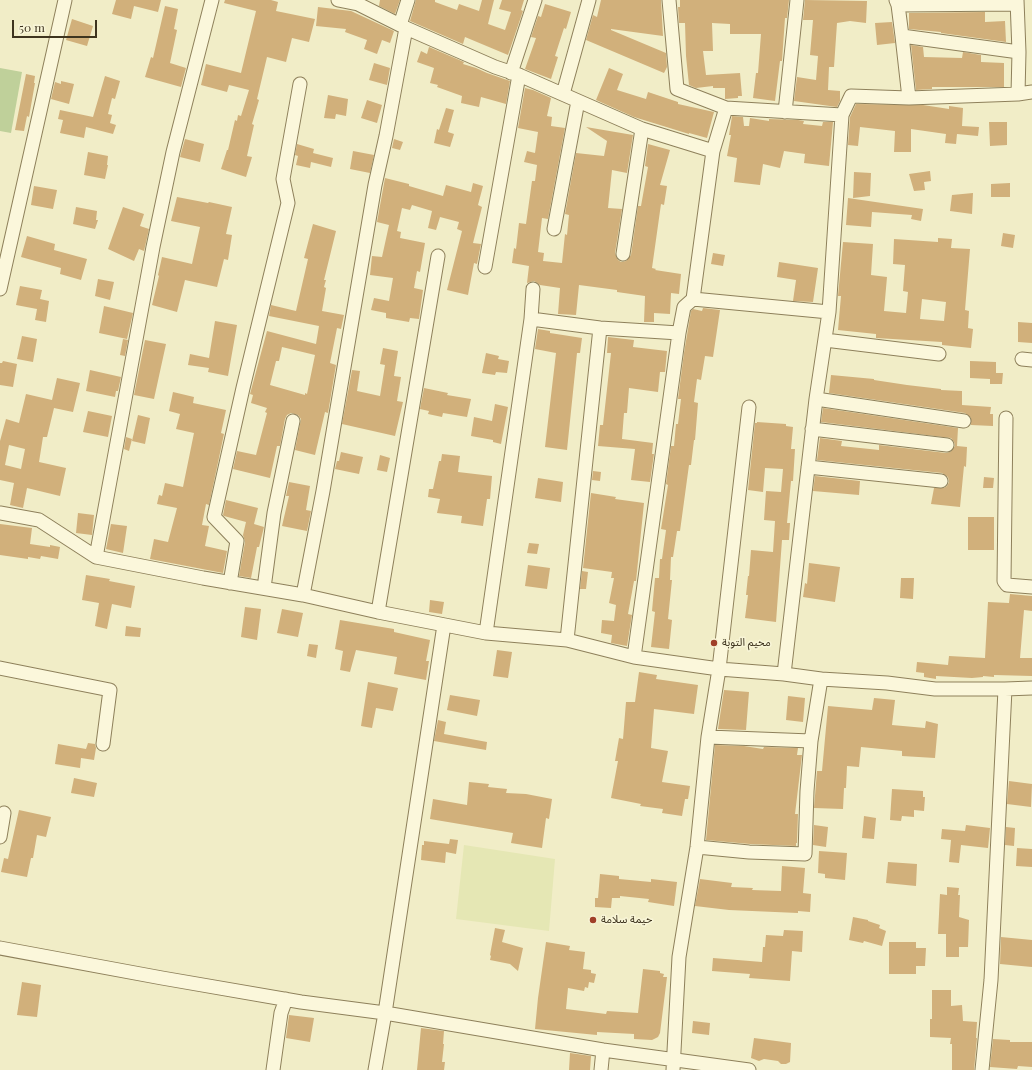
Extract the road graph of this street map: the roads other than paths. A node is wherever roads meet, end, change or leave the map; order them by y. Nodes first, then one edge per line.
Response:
1 (65, 0) edge
2 (212, 0) edge
3 (338, 0) edge
4 (408, 0) edge
5 (535, 0) edge
6 (589, 0) edge
7 (669, 0) edge
8 (797, 0) edge
9 (897, 2) edge
10 (1017, 2) edge
11 (403, 27) junction
12 (902, 36) junction
13 (1019, 52) junction
14 (515, 74) junction
15 (300, 84) dead end
16 (1032, 92) edge
17 (563, 94) junction
18 (1018, 94) junction
19 (909, 98) junction
20 (578, 101) junction
21 (726, 108) junction
22 (785, 112) junction
23 (842, 115) junction
24 (642, 129) junction
25 (713, 151) junction
26 (554, 229) dead end
27 (623, 254) dead end
28 (438, 256) dead end
29 (485, 267) dead end
30 (0, 289) edge
31 (533, 289) dead end
32 (693, 299) junction
33 (828, 312) junction
34 (531, 319) junction
35 (600, 328) junction
36 (679, 333) junction
37 (825, 340) junction
38 (939, 354) dead end
39 (816, 399) junction
40 (749, 407) dead end
41 (1006, 418) dead end
42 (964, 420) dead end
43 (293, 421) dead end
44 (812, 429) junction
45 (947, 446) dead end
46 (808, 467) junction
47 (941, 481) dead end
48 (0, 513) edge
49 (96, 557) junction
50 (230, 583) junction
51 (1032, 587) edge
52 (264, 588) junction
53 (303, 595) junction
54 (378, 612) junction
55 (444, 625) junction
56 (486, 633) junction
57 (567, 640) junction
58 (634, 657) junction
59 (0, 668) edge
60 (719, 669) junction
61 (784, 674) junction
62 (821, 679) junction
63 (1032, 688) edge
64 (1005, 689) junction
65 (708, 737) junction
66 (811, 741) junction
67 (103, 744) dead end
68 (4, 813) dead end
69 (0, 837) edge
70 (697, 847) junction
71 (0, 948) edge
72 (286, 999) junction
73 (384, 1013) junction
74 (603, 1050) junction
75 (674, 1064) edge
76 (273, 1070) edge
77 (375, 1070) edge
78 (601, 1070) edge
79 (749, 1070) edge
80 (982, 1070) edge

1 - 30 street
2 - 49 street
3 - 11 street
4 - 11 street
5 - 14 street
6 - 17 street
7 - 21 street
8 - 22 street
9 - 10 street
9 - 12 street
10 - 13 street
11 - 14 street
11 - 53 street
12 - 13 street
12 - 19 street
13 - 18 street
14 - 17 street
14 - 29 street
15 - 50 street
16 - 18 street
17 - 20 street
18 - 19 street
19 - 23 street
20 - 24 street
20 - 26 street
21 - 22 street
21 - 25 street
22 - 23 street
23 - 33 street
24 - 25 street
24 - 27 street
25 - 32 street
28 - 54 street
31 - 34 street
32 - 33 street
32 - 36 street
33 - 37 street
34 - 35 street
34 - 56 street
35 - 36 street
35 - 57 street
36 - 58 street
37 - 38 street
37 - 39 street
39 - 42 street
39 - 44 street
40 - 60 street
41 - 51 street
43 - 52 street
44 - 45 street
44 - 46 street
46 - 47 street
46 - 61 street
48 - 49 street
49 - 50 street
50 - 52 street
52 - 53 street
53 - 54 street
54 - 55 street
55 - 56 street
55 - 73 street
56 - 57 street
57 - 58 street
58 - 60 street
59 - 67 street
60 - 61 street
60 - 65 street
61 - 62 street
62 - 64 street
62 - 66 street
63 - 64 street
64 - 80 street
65 - 66 street
65 - 70 street
66 - 70 street
68 - 69 street
70 - 75 street
71 - 72 street
72 - 73 street
72 - 76 street
73 - 74 street
73 - 77 street
74 - 75 street
74 - 78 street
75 - 79 street

